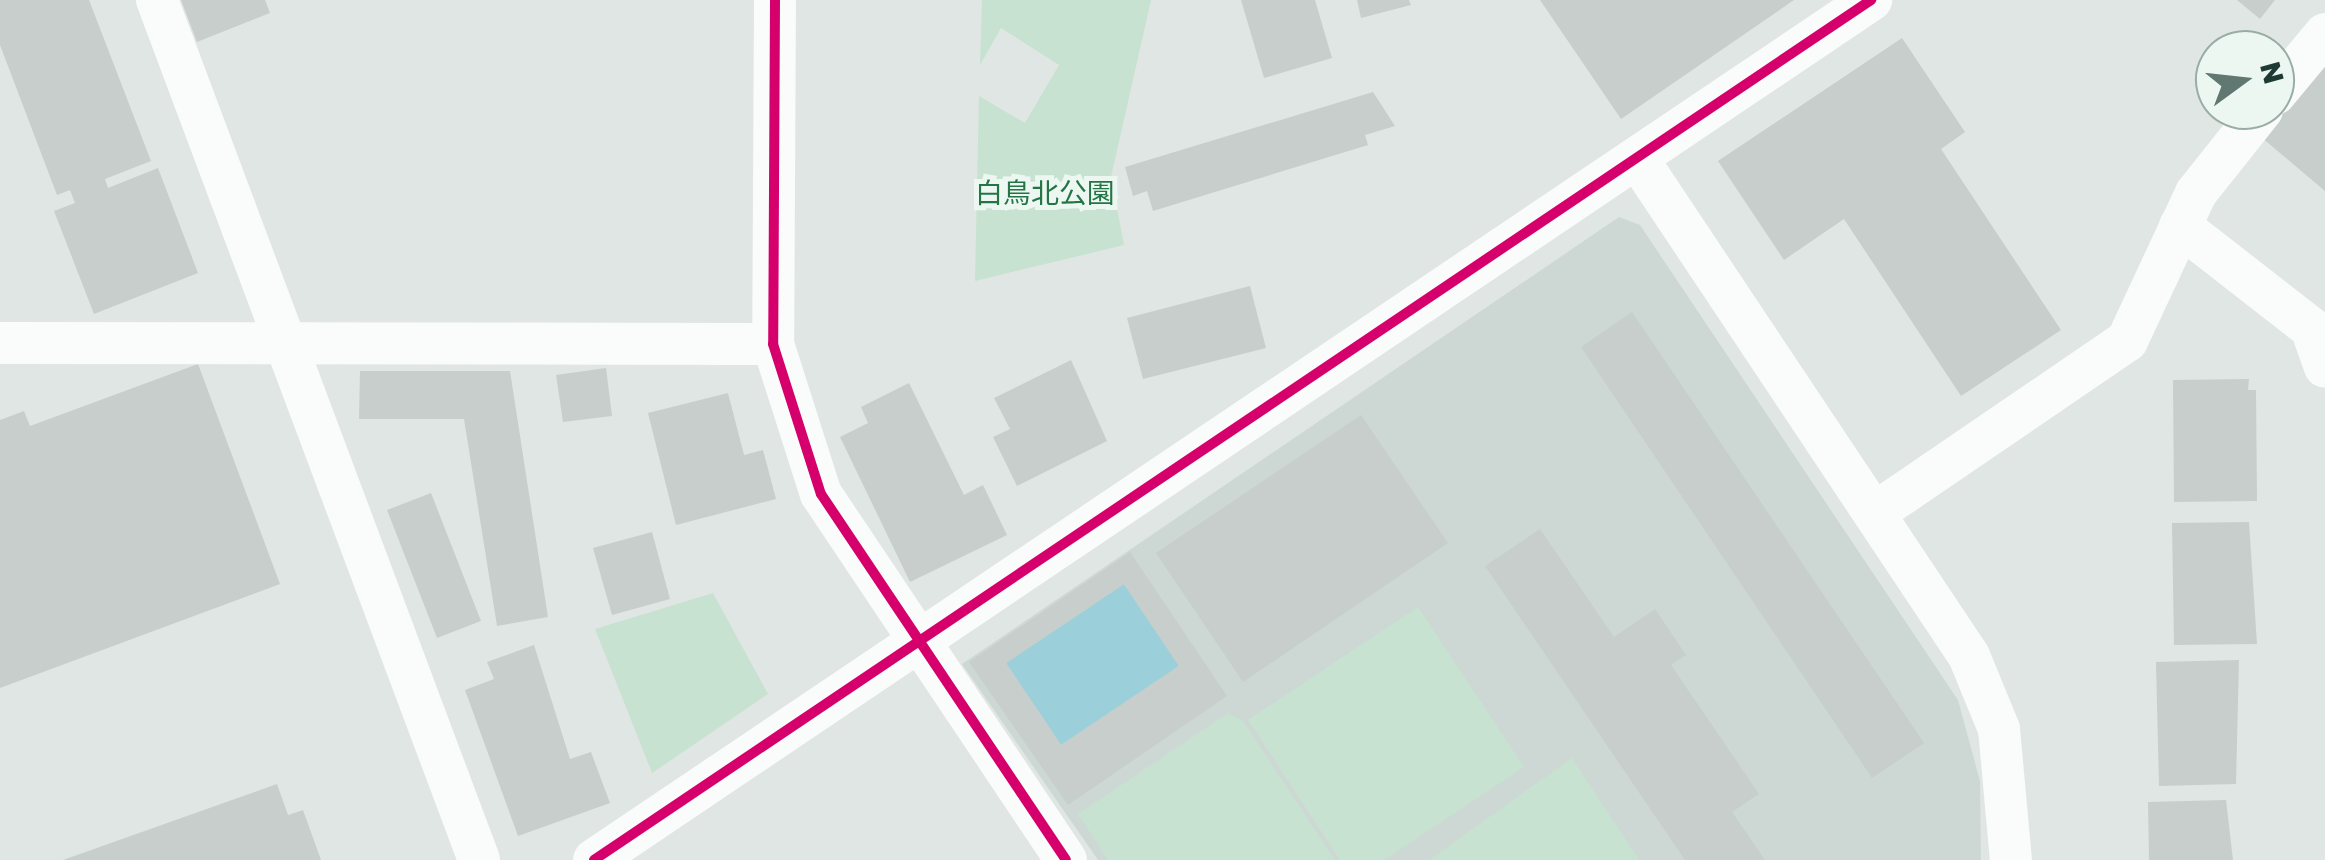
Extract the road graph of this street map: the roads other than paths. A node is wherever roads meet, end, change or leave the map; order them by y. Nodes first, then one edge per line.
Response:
1 (157, 0) edge
2 (776, 0) edge
3 (1871, 0) edge
4 (2325, 34) edge
5 (2295, 70) edge
6 (2248, 130) edge
7 (1637, 158) junction
8 (2180, 226) junction
9 (283, 341) junction
10 (0, 343) edge
11 (773, 344) junction
12 (2325, 367) edge
13 (1876, 512) junction
14 (922, 640) junction
15 (479, 860) edge
16 (594, 860) edge
17 (1066, 860) edge
18 (2011, 860) edge

1 - 9 street
2 - 11 street
3 - 7 street
4 - 5 street
6 - 8 street
7 - 13 street
7 - 14 street
8 - 12 street
8 - 13 street
9 - 10 street
9 - 11 street
9 - 15 street
11 - 14 street
13 - 18 street
14 - 16 street
14 - 17 street

